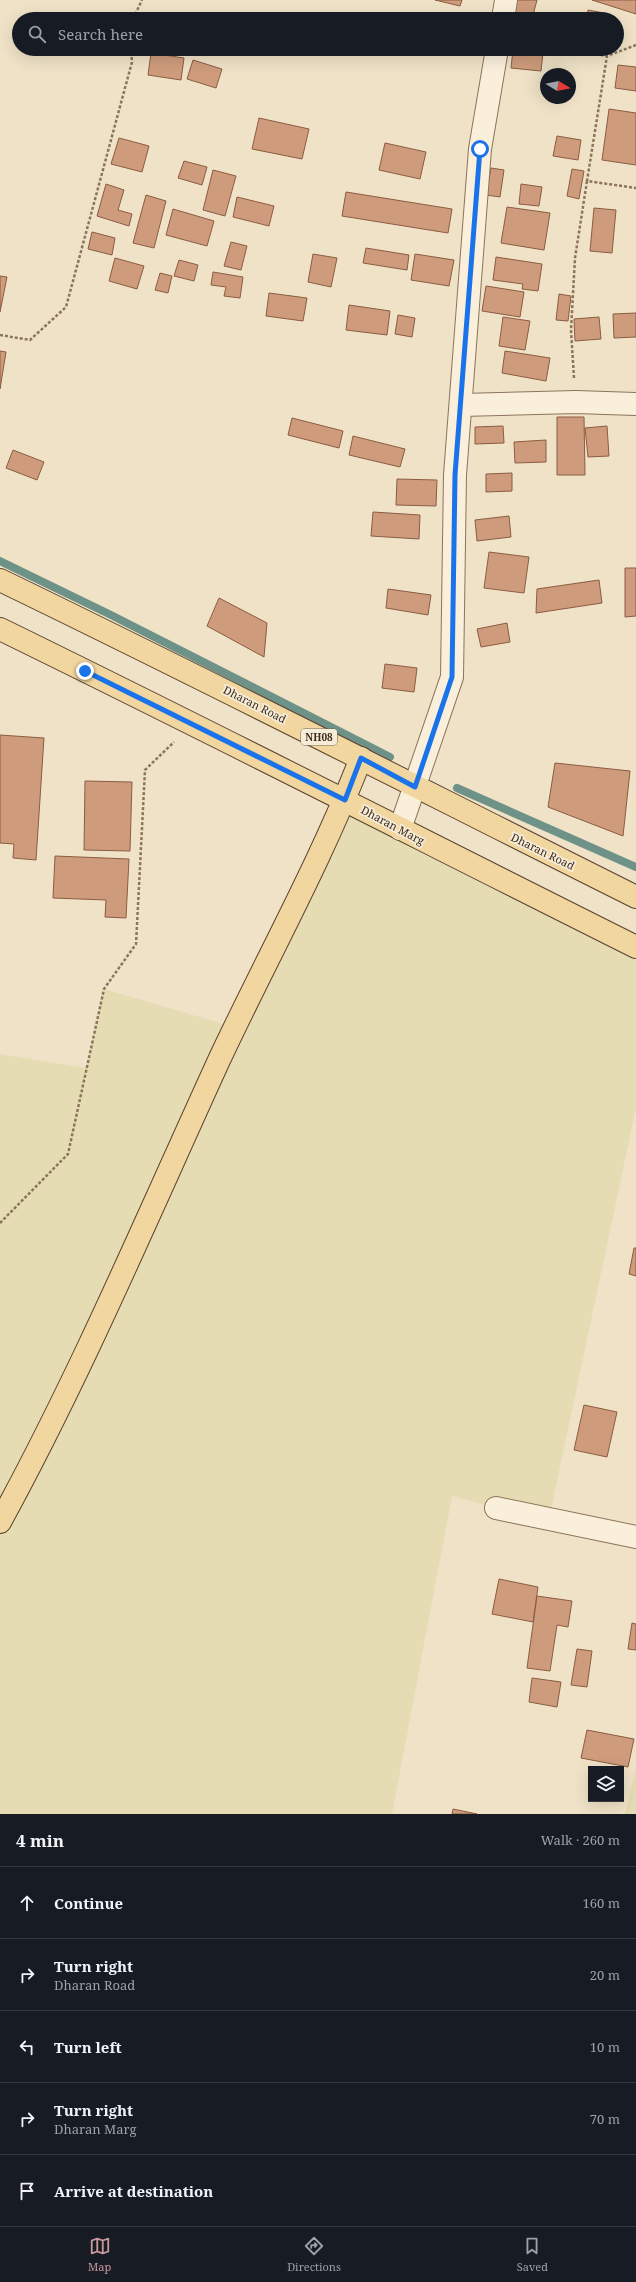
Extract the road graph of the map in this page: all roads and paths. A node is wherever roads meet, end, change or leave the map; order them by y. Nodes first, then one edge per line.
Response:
1 (142, 0) edge
2 (506, 0) edge
3 (136, 12) edge
4 (504, 12) edge
5 (636, 45) edge
6 (624, 50) edge
7 (131, 56) edge
8 (496, 56) edge
9 (607, 56) edge
10 (587, 181) junction
11 (636, 188) edge
12 (0, 335) edge
13 (576, 402) junction
14 (636, 404) edge
15 (461, 406) junction
16 (0, 580) edge
17 (0, 629) edge
18 (194, 723) junction
19 (361, 758) junction
20 (415, 787) junction
21 (345, 800) junction
22 (400, 829) junction
23 (636, 897) edge
24 (636, 947) edge
25 (0, 1222) edge
26 (496, 1508) dead end
27 (0, 1522) edge
28 (636, 1537) edge

1 - 3 path
2 - 4 street
5 - 6 path
7 - 12 path
8 - 15 street
9 - 10 path
10 - 11 path
10 - 13 path
13 - 14 street
13 - 15 street
15 - 20 street
16 - 19 main road, Dharan Road / NH08
17 - 18 main road, Dharan Marg
18 - 21 main road, Dharan Marg
18 - 25 path
19 - 20 main road, Dharan Road / NH08
19 - 21 main road
20 - 22 street
20 - 23 main road, Dharan Road / NH08
21 - 22 main road, Dharan Marg
21 - 27 main road
22 - 24 main road, Dharan Marg
26 - 28 street

